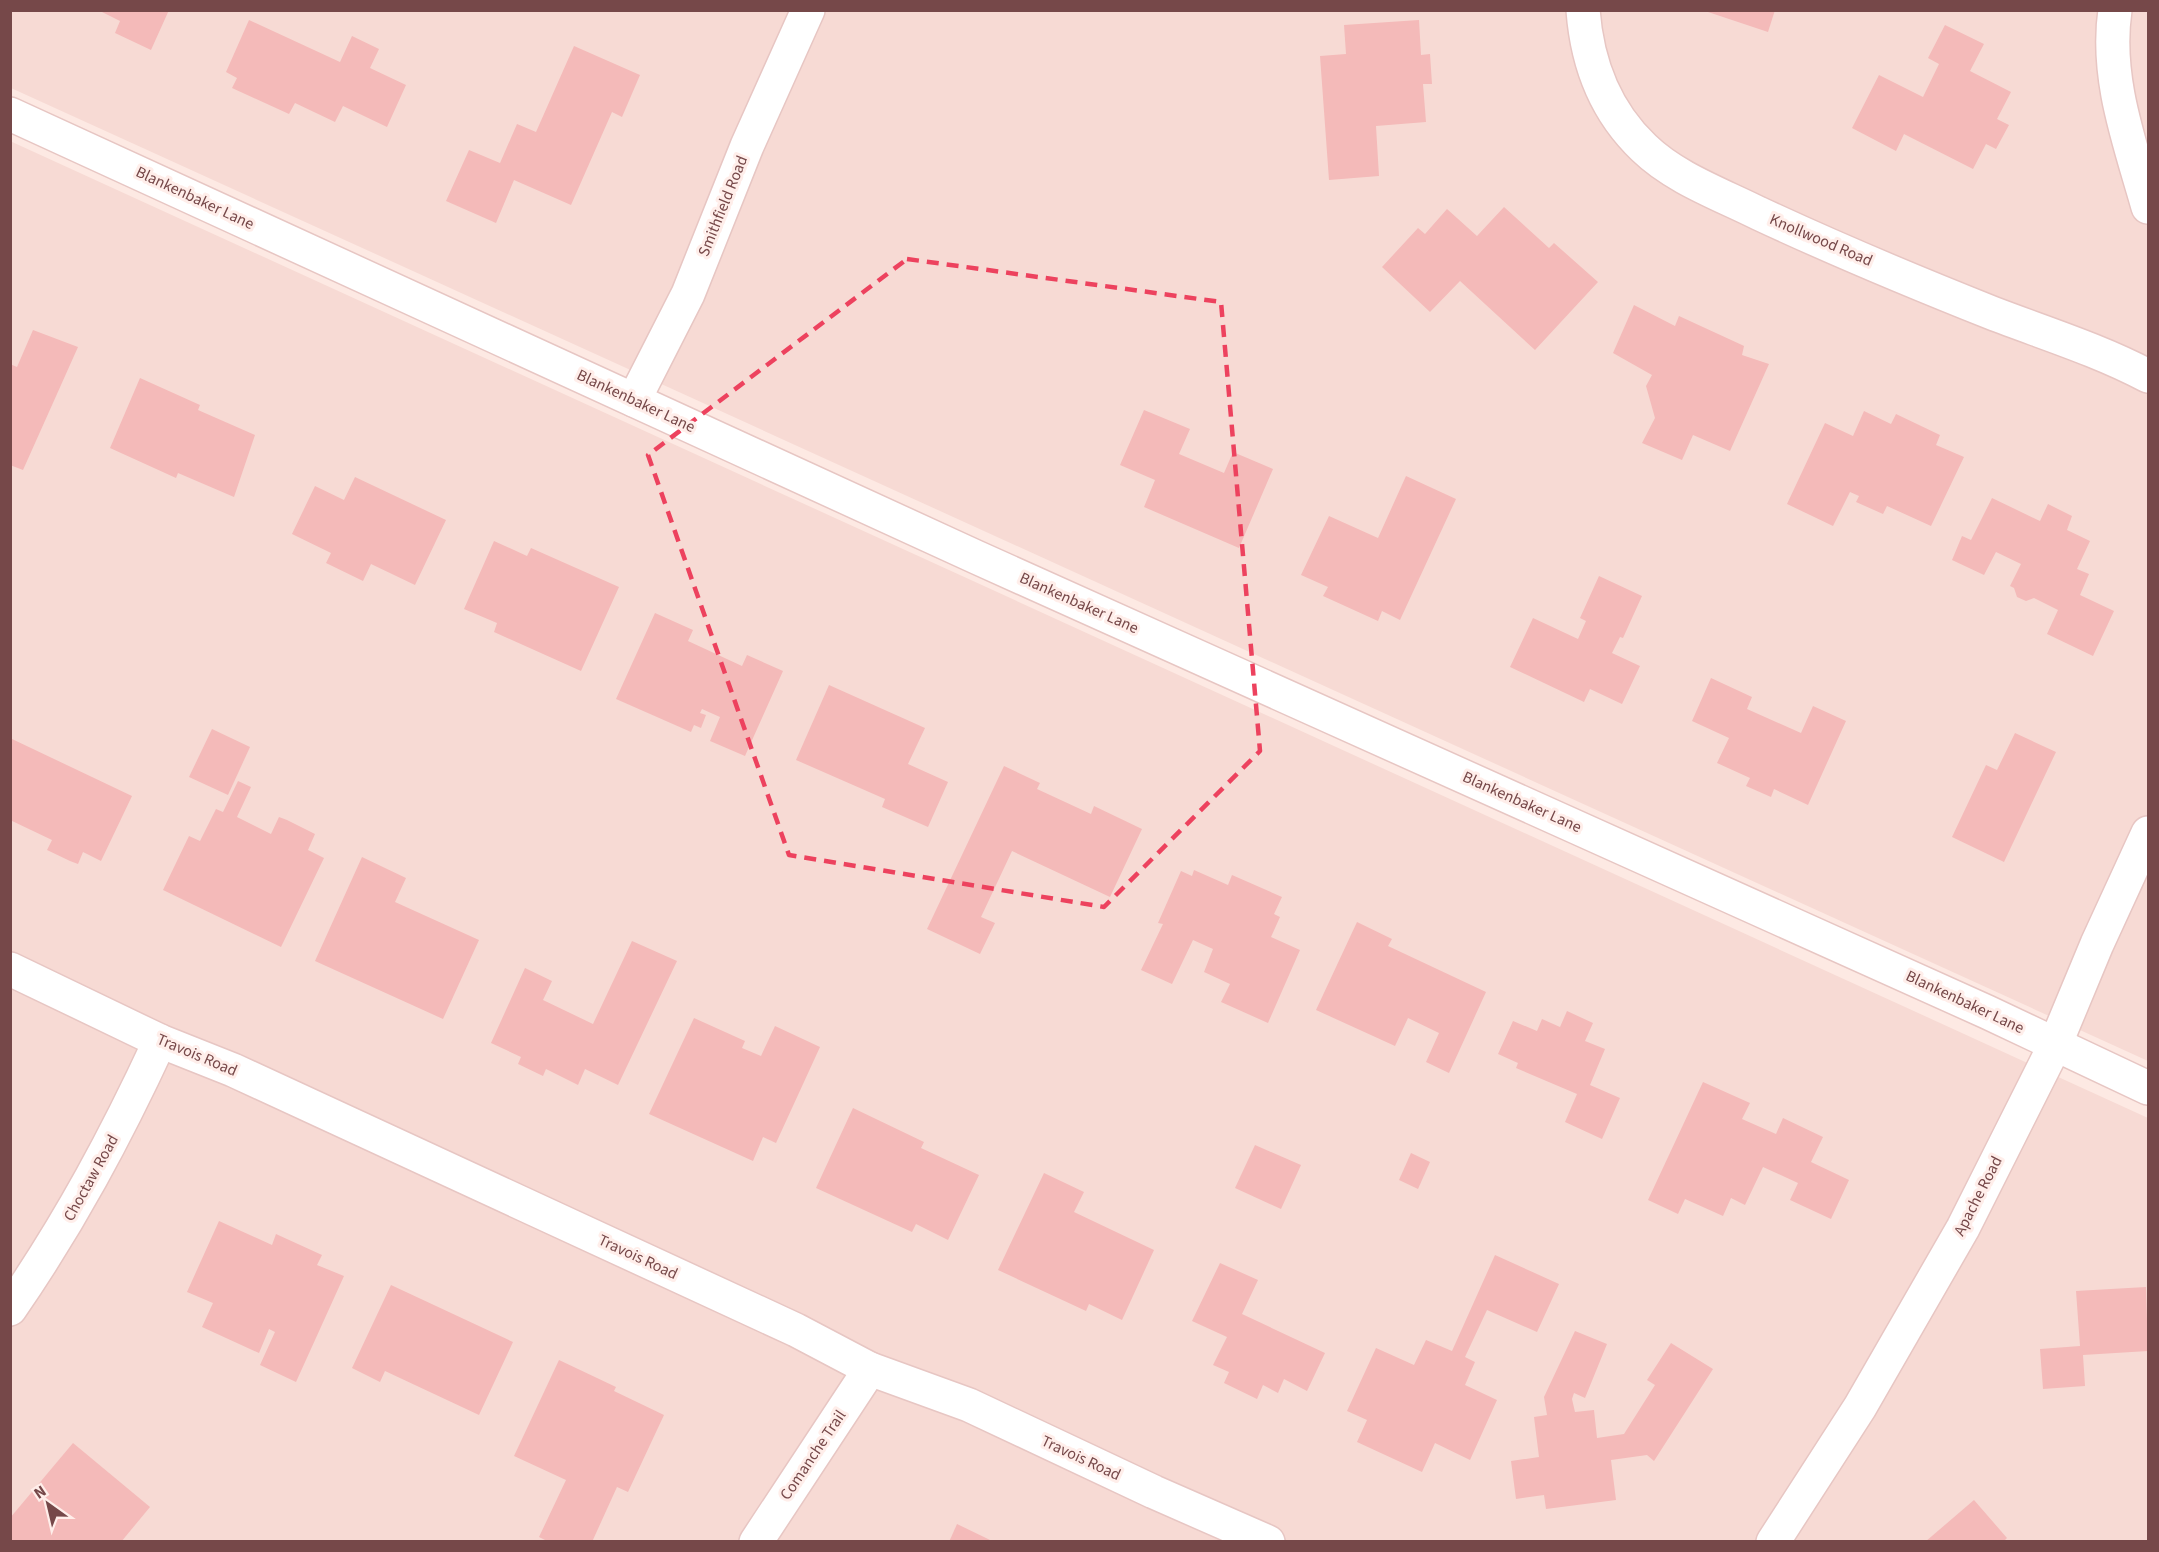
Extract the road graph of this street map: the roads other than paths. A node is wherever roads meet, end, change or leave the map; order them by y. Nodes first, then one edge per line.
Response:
1 (808, 10) edge
2 (1584, 10) edge
3 (2115, 10) edge
4 (10, 114) edge
5 (2148, 207) edge
6 (2148, 376) edge
7 (634, 400) junction
8 (2148, 833) edge
9 (10, 969) edge
10 (160, 1041) junction
11 (2055, 1045) junction
12 (2148, 1088) edge
13 (10, 1309) edge
14 (870, 1369) junction
15 (756, 1542) edge
16 (1268, 1542) edge
17 (1773, 1542) edge

1 - 7 street, Smithfield Road
2 - 6 street, Knollwood Road
3 - 5 street
4 - 7 street, Blankenbaker Lane
7 - 11 street, Blankenbaker Lane
8 - 11 street, Apache Road
9 - 10 street, Travois Road
10 - 13 street, Choctaw Road
10 - 14 street, Travois Road
11 - 12 street, Blankenbaker Lane
11 - 17 street, Apache Road
14 - 15 street, Comanche Trail
14 - 16 street, Travois Road

